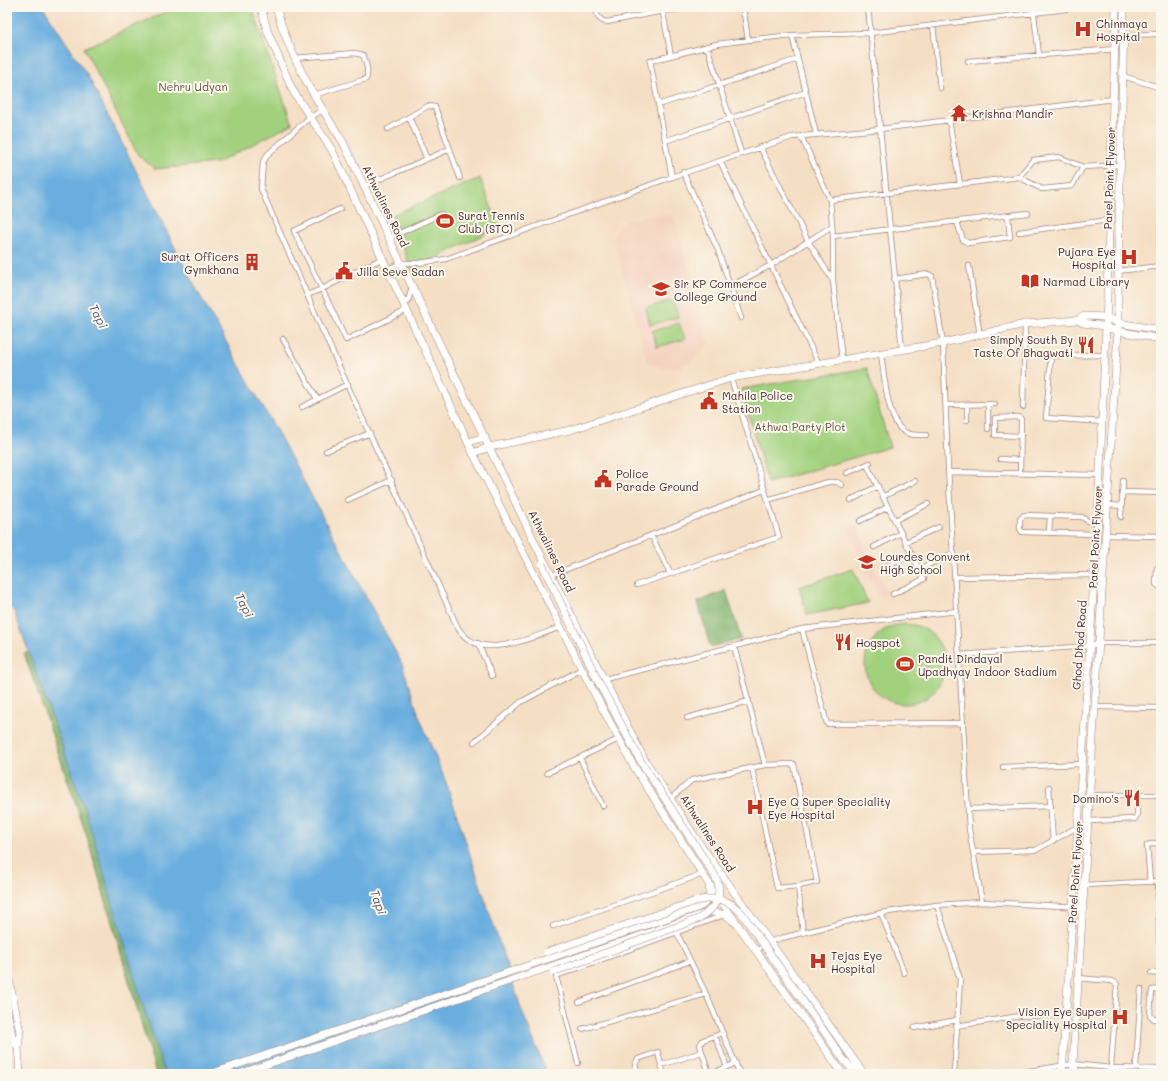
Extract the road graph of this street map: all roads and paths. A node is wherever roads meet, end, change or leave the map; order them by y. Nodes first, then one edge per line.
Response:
1 (261, 7) edge
2 (276, 7) edge
3 (595, 7) edge
4 (697, 7) edge
5 (743, 7) edge
6 (868, 7) edge
7 (1033, 7) edge
8 (1116, 7) edge
9 (1124, 7) edge
10 (663, 9) edge
11 (1066, 9) dead end
12 (1034, 13) junction
13 (933, 25) junction
14 (870, 33) junction
15 (1161, 34) edge
16 (792, 35) junction
17 (1124, 35) junction
18 (748, 40) junction
19 (707, 46) junction
20 (1116, 49) junction
21 (1039, 55) junction
22 (671, 56) junction
23 (295, 58) junction
24 (798, 59) junction
25 (968, 61) dead end
26 (1123, 76) junction
27 (719, 84) junction
28 (940, 88) dead end
29 (1161, 88) edge
30 (806, 92) junction
31 (314, 96) junction
32 (1113, 99) junction
33 (658, 104) junction
34 (323, 110) junction
35 (409, 117) junction
36 (310, 118) junction
37 (730, 118) junction
38 (949, 120) junction
39 (880, 129) junction
40 (388, 130) dead end
41 (816, 134) junction
42 (801, 136) junction
43 (665, 141) junction
44 (760, 147) junction
45 (450, 149) junction
46 (741, 154) junction
47 (427, 159) junction
48 (720, 161) junction
49 (1120, 164) junction
50 (1111, 165) junction
51 (1083, 167) junction
52 (684, 172) junction
53 (672, 177) junction
54 (1019, 177) junction
55 (460, 178) dead end
56 (960, 184) junction
57 (364, 186) junction
58 (886, 193) junction
59 (830, 200) junction
60 (340, 209) dead end
61 (1028, 213) dead end
62 (441, 214) dead end
63 (1008, 216) junction
64 (1109, 220) junction
65 (957, 222) junction
66 (832, 226) junction
67 (890, 230) junction
68 (1020, 232) dead end
69 (833, 236) junction
70 (389, 238) junction
71 (808, 241) junction
72 (383, 258) junction
73 (401, 263) junction
74 (771, 265) junction
75 (969, 266) dead end
76 (1161, 266) edge
77 (388, 269) junction
78 (1117, 271) junction
79 (894, 279) junction
80 (833, 280) junction
81 (412, 286) junction
82 (730, 286) junction
83 (322, 289) junction
84 (307, 295) junction
85 (401, 297) junction
86 (407, 310) junction
87 (1106, 317) junction
88 (741, 318) dead end
89 (1078, 320) junction
90 (1118, 323) junction
91 (1025, 324) junction
92 (1106, 327) junction
93 (1161, 330) edge
94 (1118, 331) junction
95 (980, 335) junction
96 (283, 339) dead end
97 (1161, 339) edge
98 (944, 344) junction
99 (902, 349) junction
100 (881, 354) junction
101 (1105, 354) junction
102 (842, 360) junction
103 (819, 364) junction
104 (731, 378) junction
105 (348, 384) junction
106 (317, 399) junction
107 (995, 404) dead end
108 (946, 405) junction
109 (967, 405) junction
110 (988, 405) junction
111 (302, 407) dead end
112 (1023, 407) dead end
113 (967, 420) dead end
114 (1102, 422) junction
115 (988, 429) dead end
116 (370, 433) junction
117 (926, 435) dead end
118 (1020, 436) junction
119 (485, 437) junction
120 (468, 442) junction
121 (490, 447) junction
122 (326, 451) dead end
123 (474, 453) junction
124 (1000, 459) dead end
125 (1020, 460) junction
126 (949, 472) junction
127 (847, 473) dead end
128 (1020, 473) junction
129 (1100, 475) junction
130 (392, 480) junction
131 (915, 481) dead end
132 (1123, 481) dead end
133 (842, 486) dead end
134 (878, 486) junction
135 (764, 490) junction
136 (1122, 492) junction
137 (1161, 493) edge
138 (884, 496) junction
139 (347, 500) dead end
140 (767, 500) junction
141 (851, 500) dead end
142 (928, 504) dead end
143 (1108, 506) junction
144 (1122, 506) junction
145 (888, 507) junction
146 (1050, 516) junction
147 (1121, 517) dead end
148 (895, 520) junction
149 (860, 521) dead end
150 (1098, 522) junction
151 (939, 526) dead end
152 (901, 533) junction
153 (1049, 533) junction
154 (1097, 534) junction
155 (651, 535) junction
156 (1106, 535) junction
157 (1161, 536) edge
158 (534, 541) junction
159 (906, 542) junction
160 (874, 547) dead end
161 (954, 553) junction
162 (912, 554) junction
163 (1161, 564) edge
164 (882, 568) dead end
165 (919, 569) junction
166 (670, 573) junction
167 (552, 575) junction
168 (1095, 575) junction
169 (955, 577) junction
170 (637, 585) dead end
171 (1161, 588) edge
172 (893, 594) dead end
173 (957, 611) junction
174 (561, 627) junction
175 (802, 629) junction
176 (478, 643) junction
177 (1099, 643) junction
178 (1161, 643) edge
179 (734, 646) junction
180 (1090, 646) junction
181 (959, 655) junction
182 (582, 669) junction
183 (492, 676) dead end
184 (603, 680) junction
185 (589, 683) junction
186 (749, 701) junction
187 (1096, 707) junction
188 (1161, 708) edge
189 (687, 718) dead end
190 (962, 723) junction
191 (619, 739) junction
192 (474, 742) dead end
193 (580, 758) junction
194 (1083, 764) junction
195 (765, 765) junction
196 (752, 768) junction
197 (1003, 768) dead end
198 (548, 773) dead end
199 (1049, 787) dead end
200 (1091, 795) junction
201 (1137, 795) junction
202 (1161, 795) edge
203 (671, 798) junction
204 (603, 806) dead end
205 (1051, 806) junction
206 (968, 809) junction
207 (1089, 821) junction
208 (686, 823) junction
209 (1079, 826) junction
210 (675, 830) junction
211 (1054, 841) junction
212 (1161, 842) edge
213 (973, 852) junction
214 (703, 874) junction
215 (1160, 881) edge
216 (1150, 882) junction
217 (709, 884) junction
218 (1085, 885) junction
219 (798, 886) junction
220 (982, 902) junction
221 (937, 905) junction
222 (1074, 907) junction
223 (1083, 907) junction
224 (727, 913) junction
225 (881, 913) junction
226 (553, 926) dead end
227 (677, 933) junction
228 (803, 933) junction
229 (769, 942) junction
230 (1159, 942) dead end
231 (756, 951) junction
232 (690, 961) junction
233 (531, 969) junction
234 (7, 970) edge
235 (904, 973) dead end
236 (1151, 973) dead end
237 (1161, 974) edge
238 (1078, 978) junction
239 (1141, 989) dead end
240 (1161, 989) edge
241 (706, 994) junction
242 (579, 1002) dead end
243 (7, 1011) edge
244 (1066, 1015) junction
245 (957, 1020) junction
246 (1161, 1020) edge
247 (956, 1026) junction
248 (914, 1028) dead end
249 (582, 1029) dead end
250 (20, 1032) junction
251 (723, 1033) junction
252 (9, 1035) edge
253 (715, 1036) junction
254 (18, 1047) junction
255 (702, 1052) junction
256 (578, 1062) dead end
257 (736, 1063) junction
258 (661, 1065) junction
259 (1063, 1065) junction
260 (727, 1067) junction
261 (1111, 1068) junction
262 (1136, 1068) junction
263 (1074, 1070) edge
264 (1161, 1070) edge
265 (711, 1072) junction
266 (20, 1074) edge
267 (210, 1074) edge
268 (239, 1074) edge
269 (638, 1074) edge
270 (664, 1074) edge
271 (705, 1074) edge
272 (740, 1074) edge
273 (843, 1074) edge
274 (857, 1074) edge
275 (864, 1074) edge
276 (954, 1074) edge
277 (1010, 1074) edge
278 (1062, 1074) edge

1 - 36 main road
2 - 23 main road, Athwalines Road
3 - 10 street
4 - 10 street
5 - 18 street
6 - 14 street
7 - 12 street
8 - 20 main road, Ghod Dhod Road
9 - 17 main road, Parel Point Flyover
10 - 22 street
11 - 12 street
12 - 13 street
12 - 21 street
13 - 14 street
13 - 28 street
14 - 16 street
14 - 39 street
15 - 17 street
16 - 18 street
16 - 24 street
17 - 26 main road, Parel Point Flyover
18 - 19 street
19 - 22 street
19 - 27 street
20 - 21 street
20 - 32 main road, Ghod Dhod Road
21 - 25 street
22 - 33 street
23 - 31 main road, Athwalines Road
23 - 31 street
24 - 27 street
24 - 30 street
26 - 29 street
26 - 49 main road, Parel Point Flyover
27 - 33 street
27 - 37 street
30 - 37 street
30 - 41 street
31 - 34 main road, Athwalines Road
32 - 38 street
32 - 50 main road, Ghod Dhod Road
33 - 43 street
34 - 36 street
34 - 57 main road, Athwalines Road
35 - 40 street
35 - 45 street
35 - 47 street
36 - 72 main road
36 - 84 street
37 - 43 street
37 - 46 street
38 - 39 street
38 - 56 street
39 - 41 street
39 - 58 street
41 - 42 street
42 - 44 street
42 - 59 street
43 - 53 street
44 - 46 street
44 - 71 street
45 - 47 street
45 - 55 street
46 - 48 street
47 - 57 street
48 - 52 street
48 - 74 street
49 - 50 street
49 - 78 main road, Parel Point Flyover
50 - 51 street
50 - 64 main road, Ghod Dhod Road
51 - 54 street
51 - 54 street
52 - 53 street
52 - 82 street
53 - 73 street
54 - 56 street
56 - 58 street
57 - 70 main road, Athwalines Road
58 - 59 street
58 - 67 street
59 - 66 street
60 - 83 street
61 - 63 street
62 - 70 street
63 - 65 street
63 - 65 street
64 - 68 street
64 - 87 main road, Ghod Dhod Road
65 - 67 street
66 - 69 street
66 - 71 street
67 - 69 street
67 - 79 street
69 - 80 street
70 - 73 main road, Athwalines Road
71 - 74 street
71 - 80 street
72 - 77 main road
72 - 83 street
73 - 77 street
73 - 81 main road, Athwalines Road
74 - 82 street
74 - 103 street
75 - 95 street
76 - 78 street
77 - 85 main road
78 - 90 main road, Parel Point Flyover
79 - 98 street
79 - 99 street
80 - 102 street
81 - 85 street
81 - 119 main road, Athwalines Road
82 - 88 street
83 - 84 street
83 - 86 street
84 - 105 street
85 - 86 main road
86 - 120 main road
87 - 89 main road
87 - 90 main road
87 - 92 main road, Ghod Dhod Road
89 - 91 main road
89 - 92 main road
90 - 93 main road
90 - 94 main road, Parel Point Flyover
91 - 95 main road
91 - 112 street
92 - 94 main road
92 - 101 main road, Ghod Dhod Road
94 - 97 main road
94 - 143 main road, Parel Point Flyover
95 - 98 main road
96 - 106 street
98 - 99 main road
98 - 108 street
99 - 100 main road
100 - 102 main road
100 - 117 street
101 - 114 main road, Ghod Dhod Road
101 - 114 street
102 - 103 main road
103 - 104 main road
104 - 121 main road
104 - 135 street
105 - 106 street
105 - 116 street
106 - 111 street
107 - 110 street
108 - 109 street
108 - 126 street
109 - 110 street
109 - 113 street
110 - 115 street
114 - 129 main road, Ghod Dhod Road
116 - 122 street
116 - 130 street
118 - 118 street
118 - 125 street
119 - 120 main road
119 - 121 main road, Athwalines Road
120 - 123 main road
121 - 123 main road
121 - 158 main road, Athwalines Road
123 - 174 main road
124 - 125 street
125 - 128 street
126 - 128 street
126 - 161 street
127 - 134 street
128 - 129 street
129 - 150 main road, Ghod Dhod Road
130 - 139 street
130 - 176 street
131 - 138 street
132 - 136 street
133 - 140 street
134 - 138 street
134 - 141 street
135 - 140 street
135 - 155 street
136 - 137 street
136 - 144 street
138 - 145 street
140 - 166 street
142 - 148 street
143 - 144 street
143 - 156 main road, Parel Point Flyover
144 - 147 street
145 - 148 street
145 - 149 street
146 - 150 street
146 - 153 street
146 - 153 street
148 - 152 street
150 - 154 main road, Ghod Dhod Road
151 - 159 street
152 - 159 street
152 - 160 street
153 - 154 street
154 - 168 main road, Ghod Dhod Road
155 - 166 street
155 - 167 street
156 - 157 street
156 - 177 main road, Parel Point Flyover
158 - 167 main road, Athwalines Road
158 - 233 main road, bridge
159 - 162 street
161 - 165 street
161 - 169 street
162 - 164 street
162 - 165 street
163 - 171 street
165 - 172 street
166 - 170 street
167 - 184 main road, Athwalines Road
168 - 169 street
168 - 180 main road, Ghod Dhod Road
169 - 173 street
173 - 175 street
173 - 181 street
174 - 176 street
174 - 182 main road
175 - 179 street
175 - 190 street
176 - 183 street
177 - 178 street
177 - 180 street
177 - 187 main road, Parel Point Flyover
179 - 184 street
179 - 186 street
180 - 181 street
180 - 194 main road, Ghod Dhod Road
181 - 190 street
182 - 185 main road
182 - 192 street
184 - 185 street
184 - 203 main road, Athwalines Road
185 - 191 main road
186 - 189 street
186 - 195 street
187 - 188 street
187 - 200 main road, Parel Point Flyover
190 - 206 street
191 - 193 street
191 - 210 main road
193 - 198 street
193 - 204 street
194 - 197 street
194 - 209 main road, Ghod Dhod Road
195 - 196 street
195 - 219 street
196 - 203 street
196 - 219 street
199 - 205 street
200 - 201 street
200 - 207 main road, Parel Point Flyover
201 - 202 street
201 - 207 street
203 - 208 main road, Athwalines Road
205 - 206 street
205 - 211 street
206 - 213 street
207 - 218 main road, Parel Point Flyover
208 - 210 main road
208 - 229 main road, Athwalines Road
209 - 211 street
209 - 222 main road, Ghod Dhod Road
210 - 214 main road
211 - 213 street
212 - 216 street
213 - 220 street
214 - 217 main road
214 - 226 street
215 - 216 street
215 - 230 street
216 - 218 street
217 - 224 main road
217 - 233 main road
218 - 223 main road, Parel Point Flyover
219 - 228 street
220 - 221 street
220 - 222 street
221 - 225 street
221 - 245 street
222 - 223 street
222 - 244 main road, Ghod Dhod Road
223 - 238 main road, Parel Point Flyover
224 - 227 street
224 - 231 main road
224 - 233 main road
225 - 228 street
225 - 235 street
227 - 232 street
227 - 256 street
228 - 229 street
229 - 231 street
229 - 275 main road, Athwalines Road
231 - 273 main road
232 - 241 street
232 - 242 street
233 - 267 main road
233 - 268 main road
233 - 274 main road, bridge
234 - 250 main road
236 - 237 street
238 - 261 street
238 - 263 main road, Parel Point Flyover
239 - 262 street
240 - 246 street
241 - 249 street
241 - 251 street
243 - 252 main road
244 - 247 street
244 - 259 main road, Ghod Dhod Road
245 - 247 street
245 - 248 street
247 - 276 street
250 - 252 street
250 - 254 main road
251 - 253 street
251 - 257 street
252 - 254 main road
253 - 255 street
253 - 260 street
254 - 266 main road
255 - 258 street
255 - 265 street
257 - 260 street
257 - 272 street
258 - 269 street
258 - 270 street
259 - 263 street
259 - 277 street
259 - 278 main road, Ghod Dhod Road
260 - 265 street
261 - 262 street
261 - 263 street
262 - 264 street
265 - 271 street

